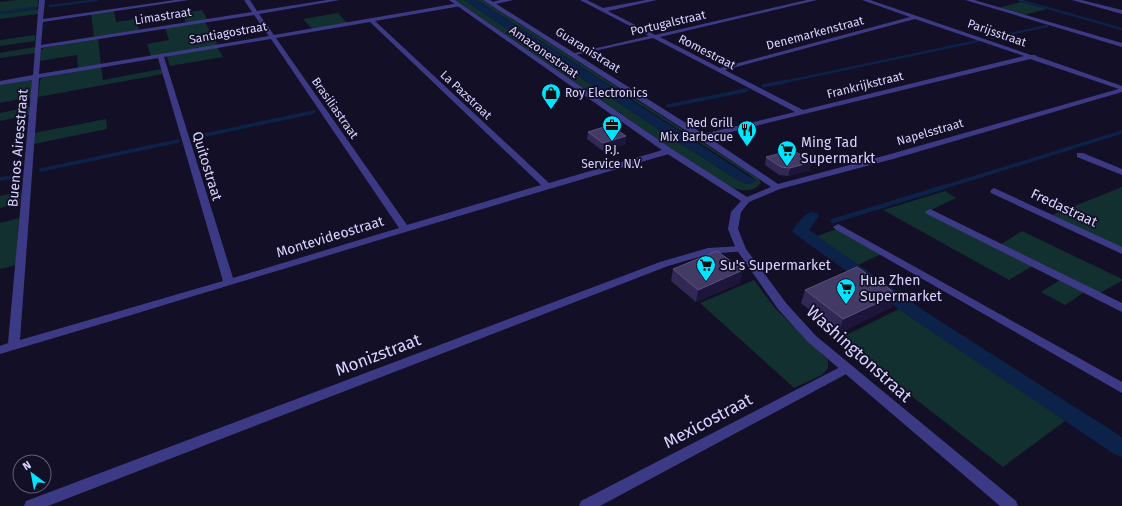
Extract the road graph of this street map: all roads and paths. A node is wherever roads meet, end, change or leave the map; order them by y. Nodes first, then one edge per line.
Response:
1 (42, 0) edge
2 (186, 0) edge
3 (247, 0) edge
4 (337, 0) edge
5 (452, 0) edge
6 (510, 0) edge
7 (583, 0) edge
8 (654, 0) edge
9 (814, 0) edge
10 (865, 0) edge
11 (968, 0) edge
12 (1075, 0) edge
13 (489, 2) edge
14 (459, 6) junction
15 (603, 10) junction
16 (1122, 12) edge
17 (255, 13) junction
18 (917, 17) junction
19 (371, 20) junction
20 (41, 21) junction
21 (271, 37) junction
22 (654, 37) junction
23 (1122, 46) edge
24 (39, 47) junction
25 (573, 55) junction
26 (161, 56) junction
27 (1033, 56) junction
28 (719, 70) junction
29 (37, 77) junction
30 (0, 83) edge
31 (1122, 89) edge
32 (801, 112) junction
33 (702, 137) junction
34 (669, 151) junction
35 (1080, 155) dead end
36 (1122, 172) edge
37 (547, 186) junction
38 (777, 187) junction
39 (994, 191) dead end
40 (746, 200) junction
41 (930, 212) dead end
42 (838, 227) dead end
43 (405, 229) junction
44 (741, 248) junction
45 (1122, 251) edge
46 (229, 283) junction
47 (1122, 308) edge
48 (14, 345) junction
49 (0, 350) edge
50 (846, 369) junction
51 (1122, 388) edge
52 (31, 506) edge
53 (586, 506) edge
54 (1011, 506) edge

1 - 20 street, Buenos Airesstraat
2 - 20 street
3 - 17 street, Brasiliastraat
4 - 17 street, Limastraat
5 - 14 street, Amazonestraat
6 - 13 street
7 - 15 street, Romestraat
8 - 15 street
9 - 22 street, Portugalstraat
10 - 18 street, Parijsstraat
11 - 23 street
12 - 16 street
13 - 25 street, Guaranistraat
14 - 19 street, Santiagostraat
14 - 34 street, Amazonestraat
15 - 22 street, Romestraat
17 - 21 street, Brasiliastraat
17 - 24 street, Limastraat
18 - 27 street, Parijsstraat
18 - 28 street, Denemarkenstraat
19 - 21 street, Santiagostraat
19 - 37 street, La Pazstraat
20 - 24 street, Buenos Airesstraat
21 - 26 street, Santiagostraat
21 - 43 street, Brasiliastraat
22 - 25 street, Portugalstraat
22 - 28 street, Romestraat
24 - 29 street, Buenos Airesstraat
25 - 33 street, Guaranistraat
26 - 29 street, Santiagostraat
26 - 46 street, Quitostraat
27 - 31 street, Parijsstraat
27 - 32 street, Frankrijkstraat
28 - 32 street, Romestraat
29 - 30 street, Santiagostraat
29 - 48 street, Buenos Airesstraat
31 - 38 street, Napelsstraat
32 - 33 street, Frankrijkstraat
33 - 38 street, Guaranistraat
34 - 37 street, Montevideostraat
34 - 40 street, Amazonestraat
35 - 36 street
37 - 43 street, Montevideostraat
38 - 40 street, Napelsstraat
39 - 45 street, Fredastraat
40 - 44 street, Washingtonstraat
41 - 47 street
42 - 51 street
43 - 46 street, Montevideostraat
44 - 50 street, Washingtonstraat
44 - 52 street, Monizstraat
46 - 48 street, Montevideostraat
48 - 49 street, Montevideostraat
50 - 53 street, Mexicostraat
50 - 54 street, Washingtonstraat

